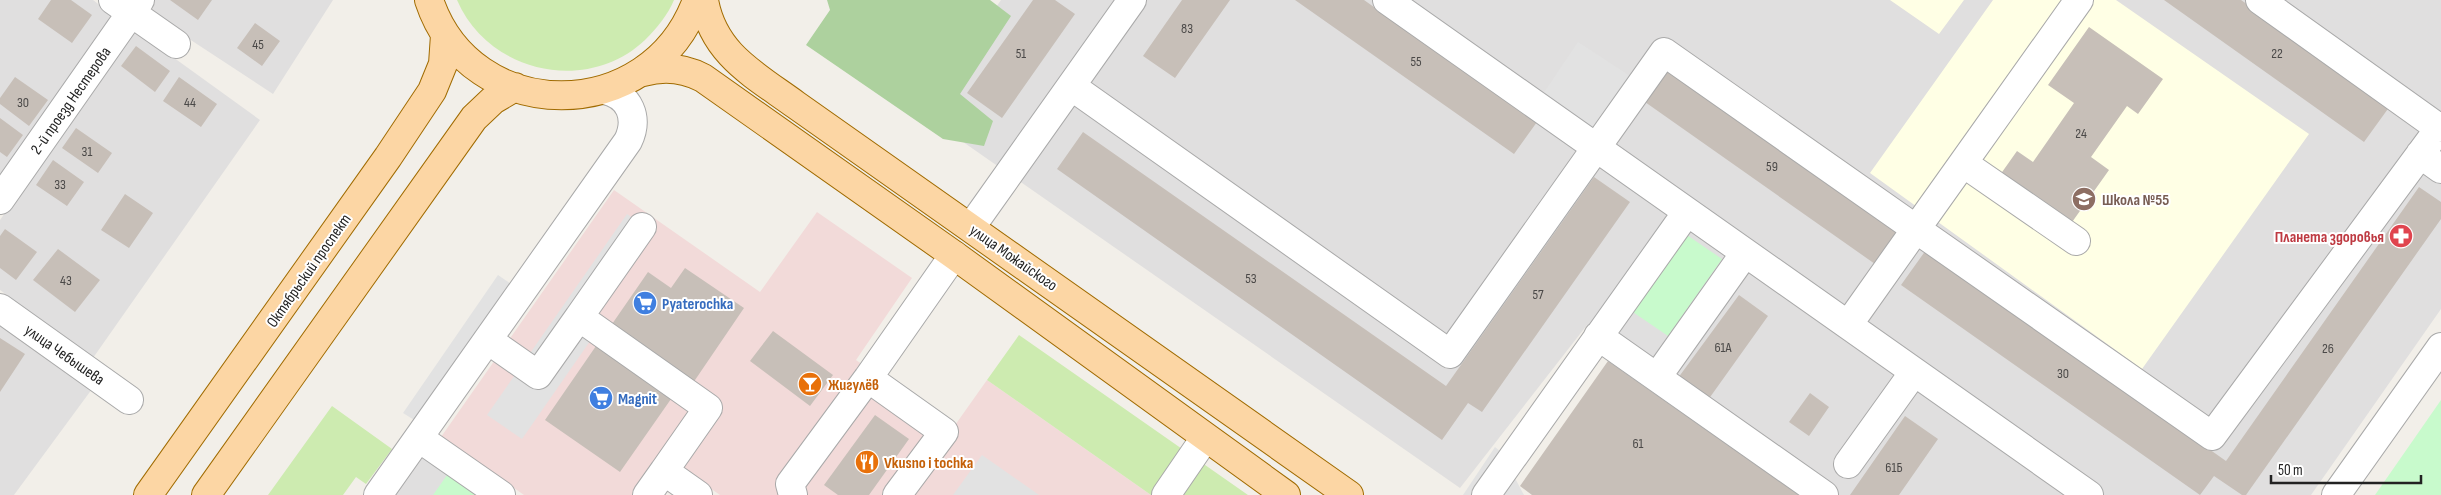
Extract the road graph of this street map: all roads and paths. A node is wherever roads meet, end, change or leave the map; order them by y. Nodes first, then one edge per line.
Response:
1 (429, 0) edge
2 (697, 0) edge
3 (704, 0) edge
4 (1132, 0) edge
5 (1387, 0) edge
6 (2079, 0) edge
7 (2260, 0) edge
8 (128, 4) edge
9 (445, 34) junction
10 (176, 44) dead end
11 (643, 72) junction
12 (1071, 86) junction
13 (515, 87) junction
14 (604, 90) junction
15 (2440, 127) edge
16 (1596, 147) junction
17 (2430, 162) edge
18 (1963, 163) junction
19 (0, 200) edge
20 (1687, 212) junction
21 (642, 227) dead end
22 (971, 227) junction
23 (1916, 229) junction
24 (2076, 241) dead end
25 (1745, 253) junction
26 (954, 255) junction
27 (0, 308) edge
28 (579, 317) junction
29 (1848, 325) junction
30 (1598, 336) junction
31 (488, 340) junction
32 (2441, 347) edge
33 (1914, 372) junction
34 (1657, 377) junction
35 (868, 378) junction
36 (129, 400) dead end
37 (419, 438) junction
38 (1205, 438) junction
39 (1848, 464) dead end
40 (664, 471) junction
41 (2080, 493) edge
42 (382, 494) edge
43 (148, 495) edge
44 (206, 495) edge
45 (501, 495) edge
46 (647, 495) edge
47 (698, 495) edge
48 (793, 495) edge
49 (897, 495) edge
50 (1166, 495) edge
51 (1286, 495) edge
52 (1350, 495) edge
53 (1486, 495) edge
54 (1824, 495) edge
55 (2336, 495) edge

1 - 9 main road
2 - 11 main road
3 - 22 main road, улица Можайского
4 - 12 street
5 - 16 street
6 - 18 street
7 - 15 street
8 - 10 street
8 - 19 street, 2-й проезд Нестерова
9 - 13 main road
9 - 43 main road, Октябрьский проспект
11 - 14 main road
11 - 26 main road, улица Можайского
12 - 16 street
12 - 22 street
13 - 14 main road
13 - 44 main road
14 - 31 street
15 - 17 street
16 - 20 street
16 - 23 street
17 - 23 street
18 - 23 street
18 - 24 street
20 - 25 street
20 - 30 street
21 - 28 street
22 - 52 main road, улица Можайского
23 - 29 street
25 - 29 street
25 - 34 street
26 - 35 street
26 - 38 main road, улица Можайского
27 - 36 street, улица Чебышева
28 - 31 street
28 - 40 street
29 - 33 street
30 - 34 street
30 - 53 street
31 - 37 street
32 - 55 street
33 - 39 street
33 - 41 street
34 - 54 street
35 - 48 street
35 - 49 street
37 - 42 street
37 - 45 street
38 - 50 street
38 - 51 main road, улица Можайского
40 - 46 street
40 - 47 street

